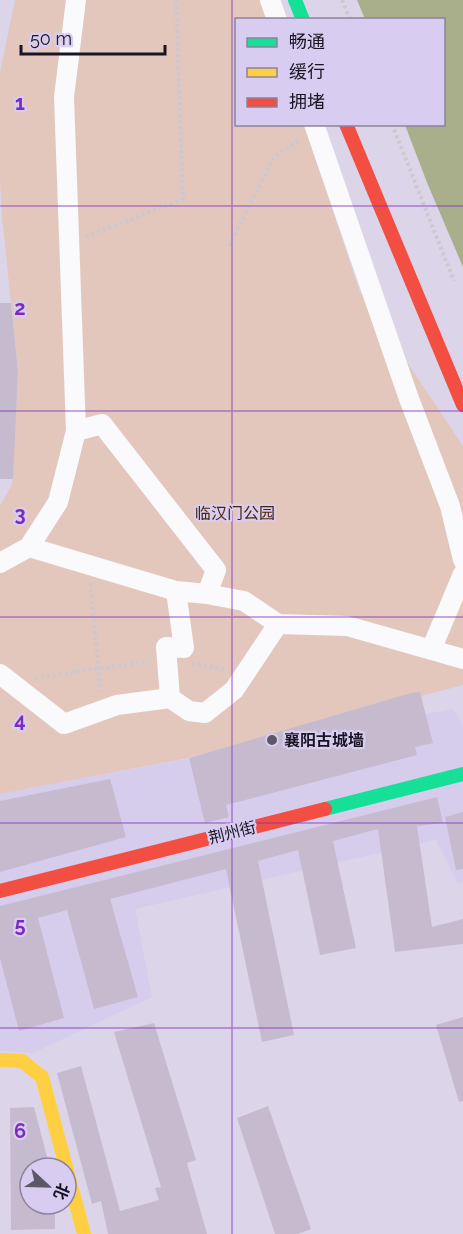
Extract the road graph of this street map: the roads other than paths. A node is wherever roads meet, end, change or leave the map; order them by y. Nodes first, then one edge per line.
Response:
1 (76, 0) edge
2 (270, 0) edge
3 (296, 0) edge
4 (276, 18) edge
5 (302, 18) edge
6 (347, 126) edge
7 (314, 127) edge
8 (463, 405) edge
9 (76, 431) junction
10 (29, 547) junction
11 (463, 560) edge
12 (0, 563) edge
13 (463, 574) edge
14 (176, 591) junction
15 (207, 594) junction
16 (278, 624) junction
17 (431, 650) junction
18 (463, 659) edge
19 (5, 678) edge
20 (170, 698) junction
21 (463, 774) edge
22 (0, 891) edge
23 (0, 1060) edge
24 (84, 1234) edge

1 - 9 street
2 - 4 street
3 - 5 street
6 - 8 street
7 - 11 street
9 - 10 street
9 - 15 street
10 - 12 street
10 - 14 street
13 - 17 street
14 - 15 street
14 - 20 street
15 - 16 street
16 - 17 street
16 - 20 street
17 - 18 street
19 - 20 street
21 - 22 street, 荆州街
23 - 24 street

